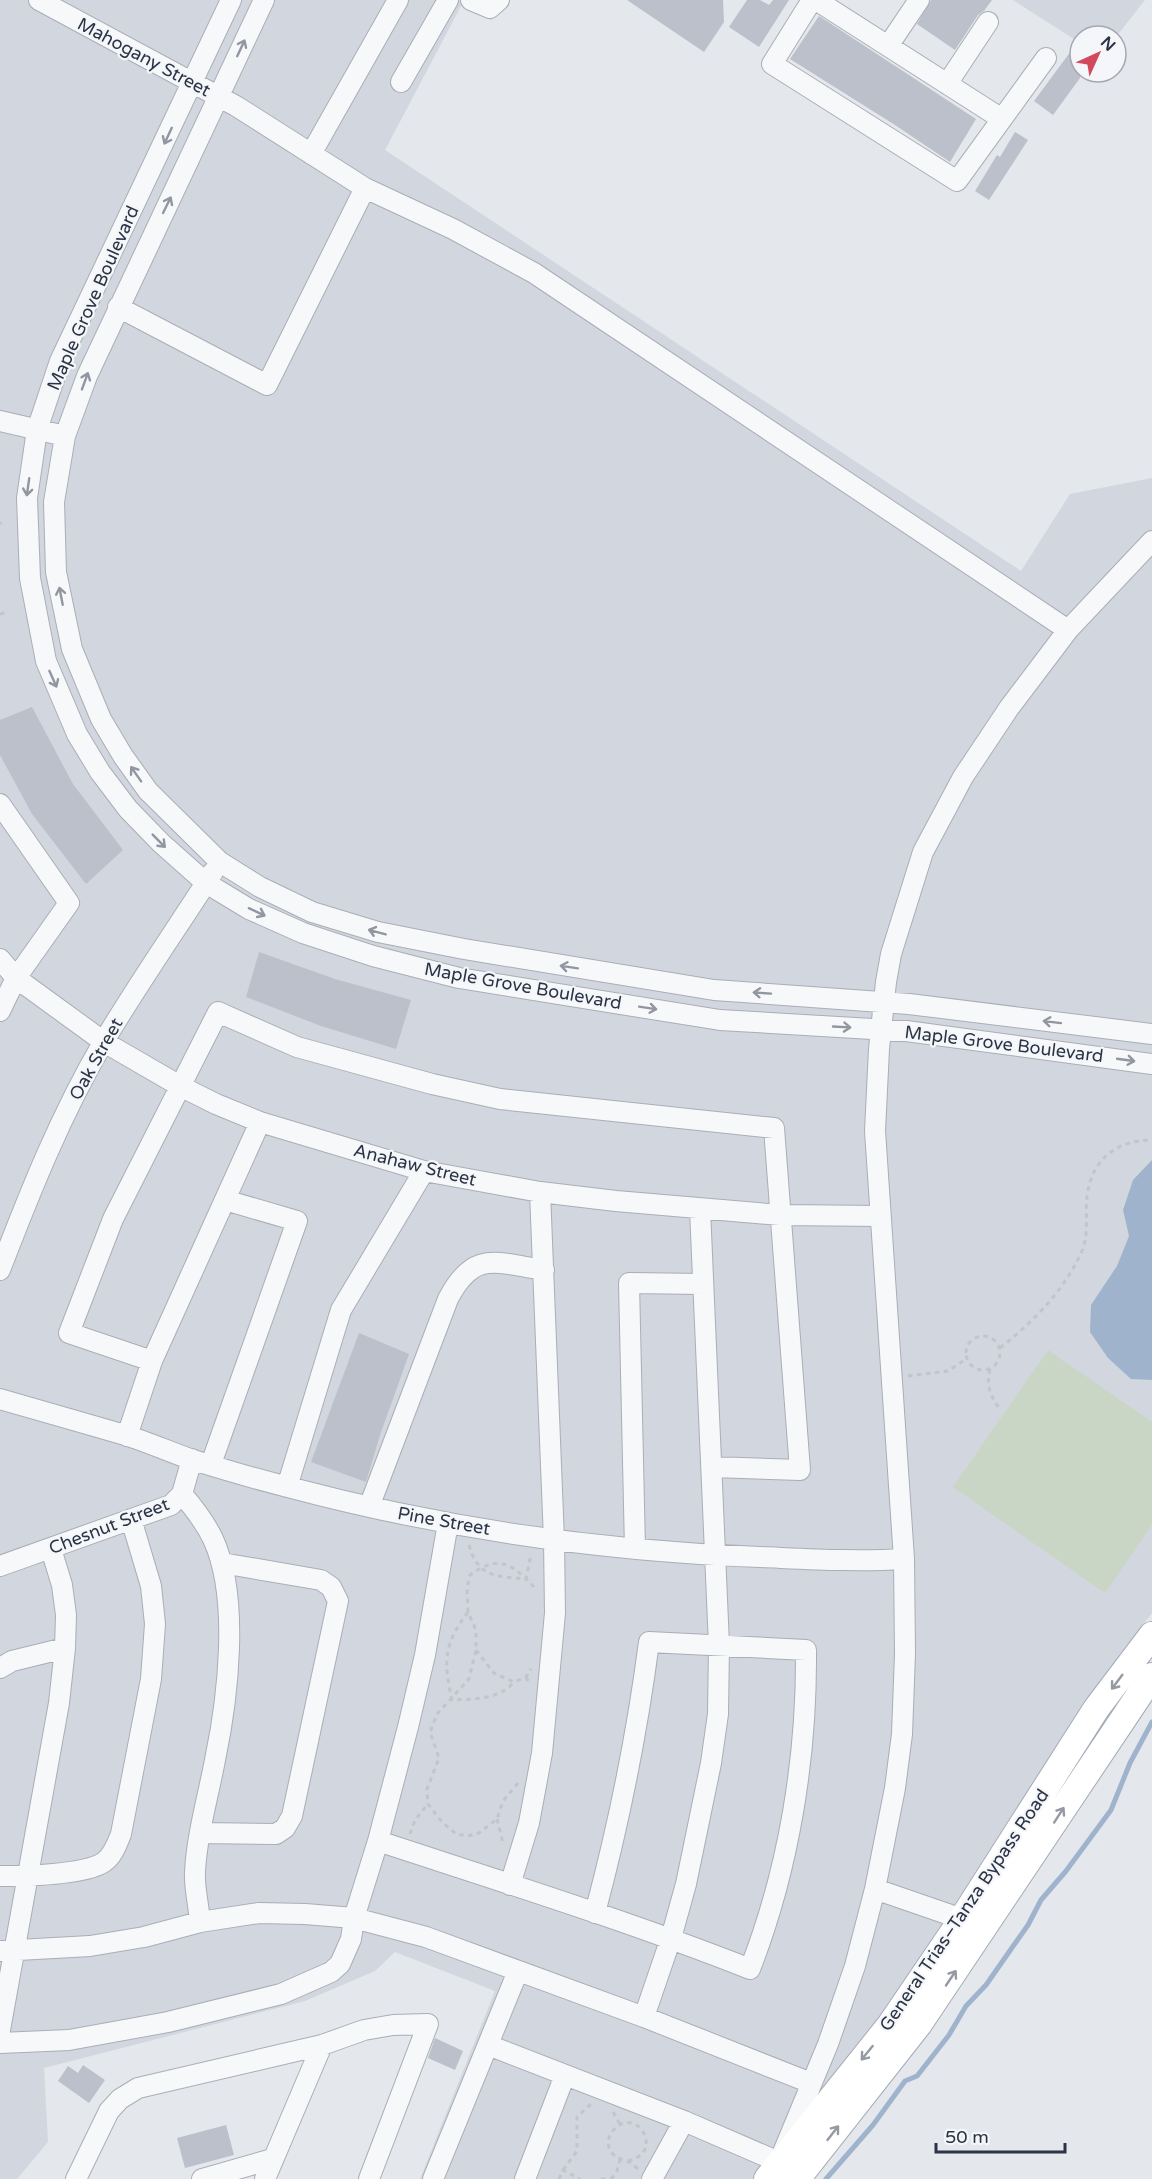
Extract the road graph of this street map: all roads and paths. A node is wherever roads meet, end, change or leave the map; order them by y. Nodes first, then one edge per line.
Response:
1 (39, 0) edge
2 (231, 0) edge
3 (264, 0) edge
4 (398, 0) edge
5 (448, 0) edge
6 (471, 0) edge
7 (499, 0) edge
8 (814, 0) edge
9 (919, 0) edge
10 (839, 6) edge
11 (988, 22) dead end
12 (888, 46) junction
13 (1046, 58) dead end
14 (401, 82) dead end
15 (193, 83) junction
16 (947, 84) junction
17 (218, 97) junction
18 (1002, 119) junction
19 (311, 154) junction
20 (365, 188) junction
21 (118, 307) junction
22 (0, 421) edge
23 (37, 429) junction
24 (65, 436) junction
25 (1152, 541) edge
26 (8, 612) dead end
27 (0, 614) edge
28 (1068, 630) junction
29 (0, 804) edge
30 (220, 862) junction
31 (206, 883) junction
32 (0, 959) edge
33 (16, 978) junction
34 (883, 1002) junction
35 (0, 1011) edge
36 (881, 1029) junction
37 (1152, 1034) edge
38 (104, 1042) junction
39 (1152, 1064) edge
40 (180, 1086) junction
41 (260, 1122) junction
42 (1152, 1140) edge
43 (424, 1171) junction
44 (540, 1192) junction
45 (225, 1200) junction
46 (700, 1209) junction
47 (780, 1215) junction
48 (880, 1216) junction
49 (0, 1270) edge
50 (544, 1270) junction
51 (703, 1284) junction
52 (1000, 1348) junction
53 (966, 1358) junction
54 (152, 1361) junction
55 (990, 1369) junction
56 (891, 1377) junction
57 (0, 1399) edge
58 (1000, 1409) dead end
59 (127, 1436) junction
60 (201, 1462) junction
61 (712, 1467) junction
62 (287, 1487) junction
63 (182, 1494) junction
64 (369, 1507) junction
65 (131, 1519) junction
66 (456, 1524) junction
67 (545, 1538) junction
68 (51, 1549) junction
69 (635, 1549) junction
70 (715, 1556) junction
71 (903, 1559) junction
72 (222, 1563) junction
73 (0, 1566) edge
74 (481, 1567) junction
75 (526, 1579) junction
76 (536, 1589) dead end
77 (468, 1612) junction
78 (1152, 1635) edge
79 (719, 1646) junction
80 (65, 1648) junction
81 (476, 1650) junction
82 (532, 1667) dead end
83 (0, 1668) edge
84 (1152, 1676) edge
85 (526, 1677) junction
86 (514, 1682) junction
87 (534, 1694) dead end
88 (452, 1700) junction
89 (519, 1783) dead end
90 (428, 1804) junction
91 (497, 1819) junction
92 (200, 1833) junction
93 (378, 1841) junction
94 (503, 1846) dead end
95 (404, 1850) junction
96 (0, 1876) edge
97 (27, 1876) junction
98 (510, 1885) junction
99 (875, 1889) junction
100 (595, 1913) junction
101 (354, 1918) junction
102 (962, 1919) junction
103 (200, 1922) junction
104 (671, 1938) junction
105 (6, 1952) edge
106 (518, 1971) junction
107 (644, 2017) junction
108 (0, 2030) edge
109 (0, 2043) edge
110 (322, 2045) junction
111 (488, 2045) junction
112 (565, 2075) junction
113 (811, 2083) junction
114 (598, 2105) dead end
115 (611, 2109) dead end
116 (684, 2121) junction
117 (620, 2124) junction
118 (272, 2159) junction
119 (620, 2160) junction
120 (563, 2170) junction
121 (781, 2173) edge
122 (76, 2179) edge
123 (202, 2179) edge
124 (265, 2179) edge
125 (369, 2179) edge
126 (433, 2179) edge
127 (525, 2179) edge
128 (559, 2179) edge
129 (580, 2179) edge
130 (601, 2179) edge
131 (606, 2179) edge
132 (611, 2179) edge
133 (652, 2179) edge

1 - 15 street, Mahogany Street
2 - 15 street, Maple Grove Boulevard
17 -> 3 street, Maple Grove Boulevard
4 - 19 street
5 - 14 street
6 - 7 street
8 - 10 street
8 - 18 street
9 - 12 street
10 - 12 street
11 - 16 street
12 - 16 street
13 - 18 street
15 - 17 street, Mahogany Street
15 -> 23 street, Maple Grove Boulevard
16 - 18 street
17 - 19 street, Mahogany Street
21 -> 17 street, Maple Grove Boulevard
19 - 20 street, Mahogany Street
20 - 21 street
20 - 28 street, Mahogany Street
24 -> 21 street, Maple Grove Boulevard
22 - 23 street
23 - 24 street
23 -> 31 street, Maple Grove Boulevard
30 -> 24 street, Maple Grove Boulevard
25 - 28 street
26 - 27 path
28 - 34 street
29 - 33 street
30 - 31 street, Oak Street
34 -> 30 street, Maple Grove Boulevard
31 -> 36 street, Maple Grove Boulevard
31 - 38 street, Oak Street
32 - 33 street, Anahaw Street
33 - 35 street
33 - 38 street, Anahaw Street
34 - 36 street
37 -> 34 street, Maple Grove Boulevard
36 -> 39 street, Maple Grove Boulevard
36 - 48 street
38 - 40 street, Anahaw Street
38 - 49 street, Oak Street
40 - 41 street, Anahaw Street
40 - 47 street
40 - 54 street
41 - 43 street, Anahaw Street
41 - 45 street
42 - 52 path
43 - 44 street, Anahaw Street
43 - 62 street
44 - 46 street, Anahaw Street
44 - 50 street
45 - 54 street
45 - 60 street, Chesnut Street
46 - 47 street, Anahaw Street
46 - 51 street
47 - 48 street, Anahaw Street
47 - 61 street
48 - 56 street
50 - 64 street
50 - 67 street
51 - 61 street
51 - 69 street
52 - 53 path
52 - 55 path
53 - 55 path
53 - 56 path
54 - 59 street
55 - 58 path
56 - 71 street
57 - 59 street, Pine Street
59 - 60 street, Pine Street
60 - 62 street, Pine Street
60 - 63 street, Chesnut Street
61 - 70 street
62 - 64 street, Pine Street
63 - 65 street, Chesnut Street
63 - 72 street
64 - 66 street, Pine Street
65 - 68 street, Chesnut Street
65 - 97 street
66 - 67 street, Pine Street
66 - 74 path
66 - 93 street
67 - 69 street, Pine Street
67 - 75 path
67 - 98 street
68 - 73 street, Chesnut Street
68 - 80 street
69 - 70 street, Pine Street
70 - 71 street, Pine Street
70 - 79 street
71 - 99 street
72 - 92 street
72 - 92 street
74 - 75 path
74 - 75 path
74 - 77 path
75 - 76 path
77 - 81 path
77 - 88 path
78 -> 102 main road, General Trias–Tanza Bypass Road
79 - 100 street
79 - 104 street
79 - 104 street
80 - 83 street
80 - 97 street
81 - 86 path
81 - 88 path
82 - 85 path
121 -> 84 main road, General Trias–Tanza Bypass Road
85 - 86 path
85 - 87 path
86 - 88 path
88 - 90 path
89 - 91 path
90 - 91 path
90 - 95 path
91 - 94 path
92 - 103 street
93 - 95 street
93 - 101 street
95 - 98 street
96 - 97 street
97 - 105 street
98 - 100 street
99 - 102 street
99 - 113 street
100 - 104 street
101 - 103 street
101 - 106 street
101 - 109 street
102 -> 121 main road, General Trias–Tanza Bypass Road
103 - 105 street
104 - 107 street
105 - 108 street
106 - 107 street
106 - 111 street
107 - 113 street
110 - 118 street
110 - 122 street
110 - 125 street
111 - 112 street
111 - 126 street
112 - 116 street
112 - 127 street
113 - 121 street
114 - 120 path
115 - 117 path
116 - 121 street
116 - 133 street
117 - 119 path
117 - 119 path
118 - 123 street
118 - 124 street
119 - 132 path
120 - 128 path
120 - 129 path
130 - 131 path

